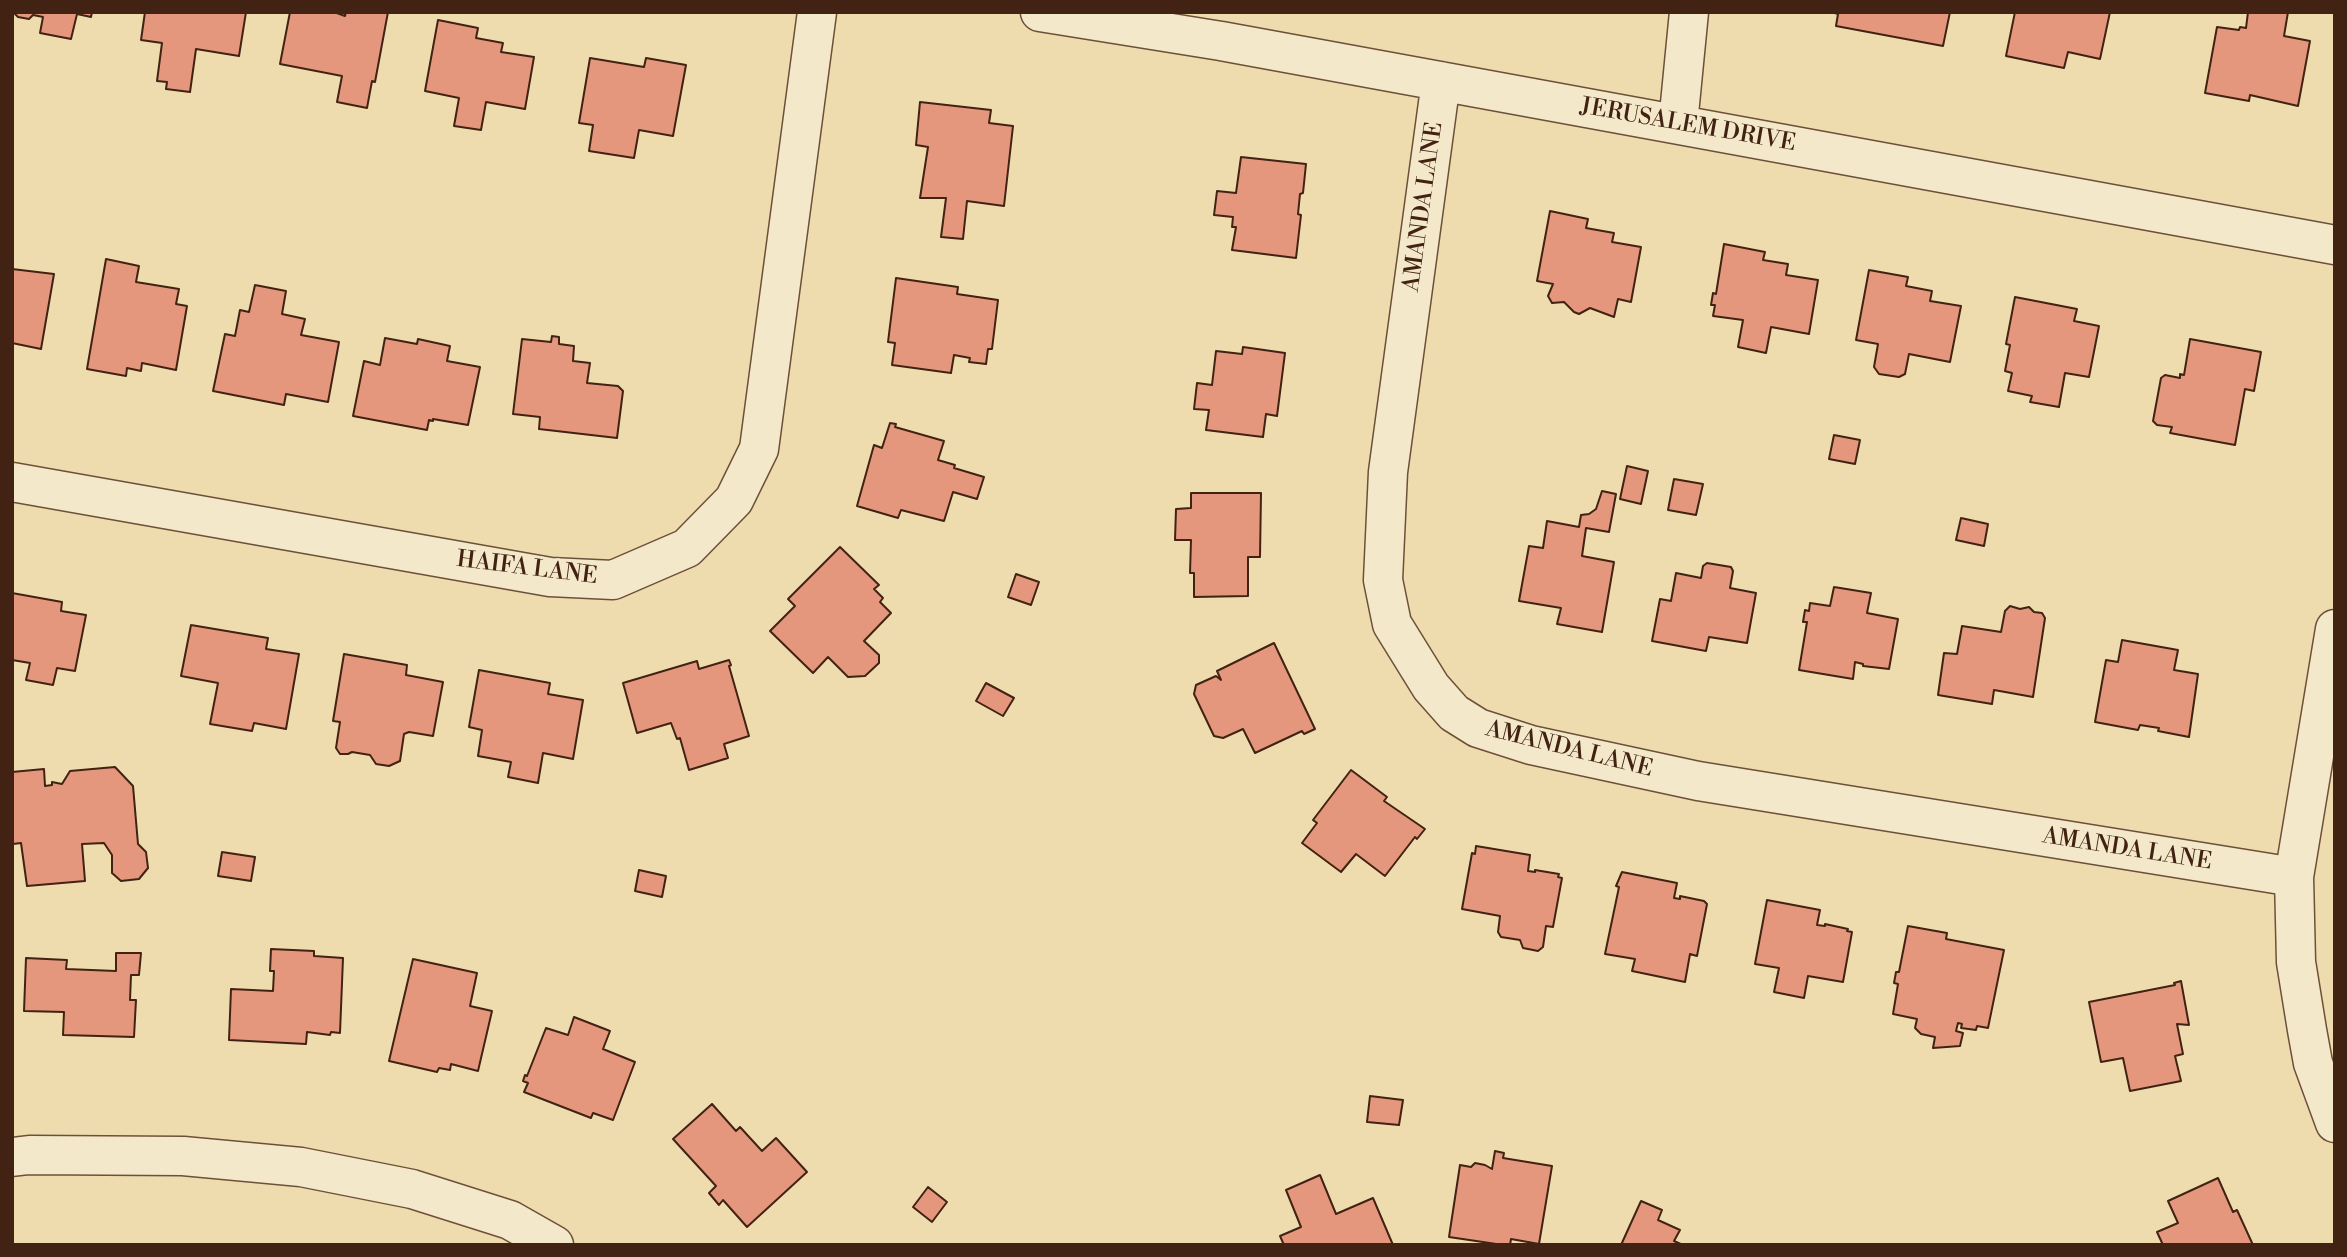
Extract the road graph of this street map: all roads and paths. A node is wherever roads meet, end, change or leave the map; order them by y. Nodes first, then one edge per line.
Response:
1 (817, 12) edge
2 (1040, 12) edge
3 (1689, 12) edge
4 (1441, 81) junction
5 (1678, 124) junction
6 (2335, 245) edge
7 (12, 482) edge
8 (2335, 629) edge
9 (2294, 877) junction
10 (2335, 1123) edge
11 (12, 1157) edge
12 (554, 1245) edge

1 - 7 street, HAIFA LANE
2 - 4 street, JERUSALEM DRIVE
3 - 5 street
4 - 5 street, JERUSALEM DRIVE
4 - 9 street, AMANDA LANE
5 - 6 street, JERUSALEM DRIVE
8 - 9 street
9 - 10 street
11 - 12 street

